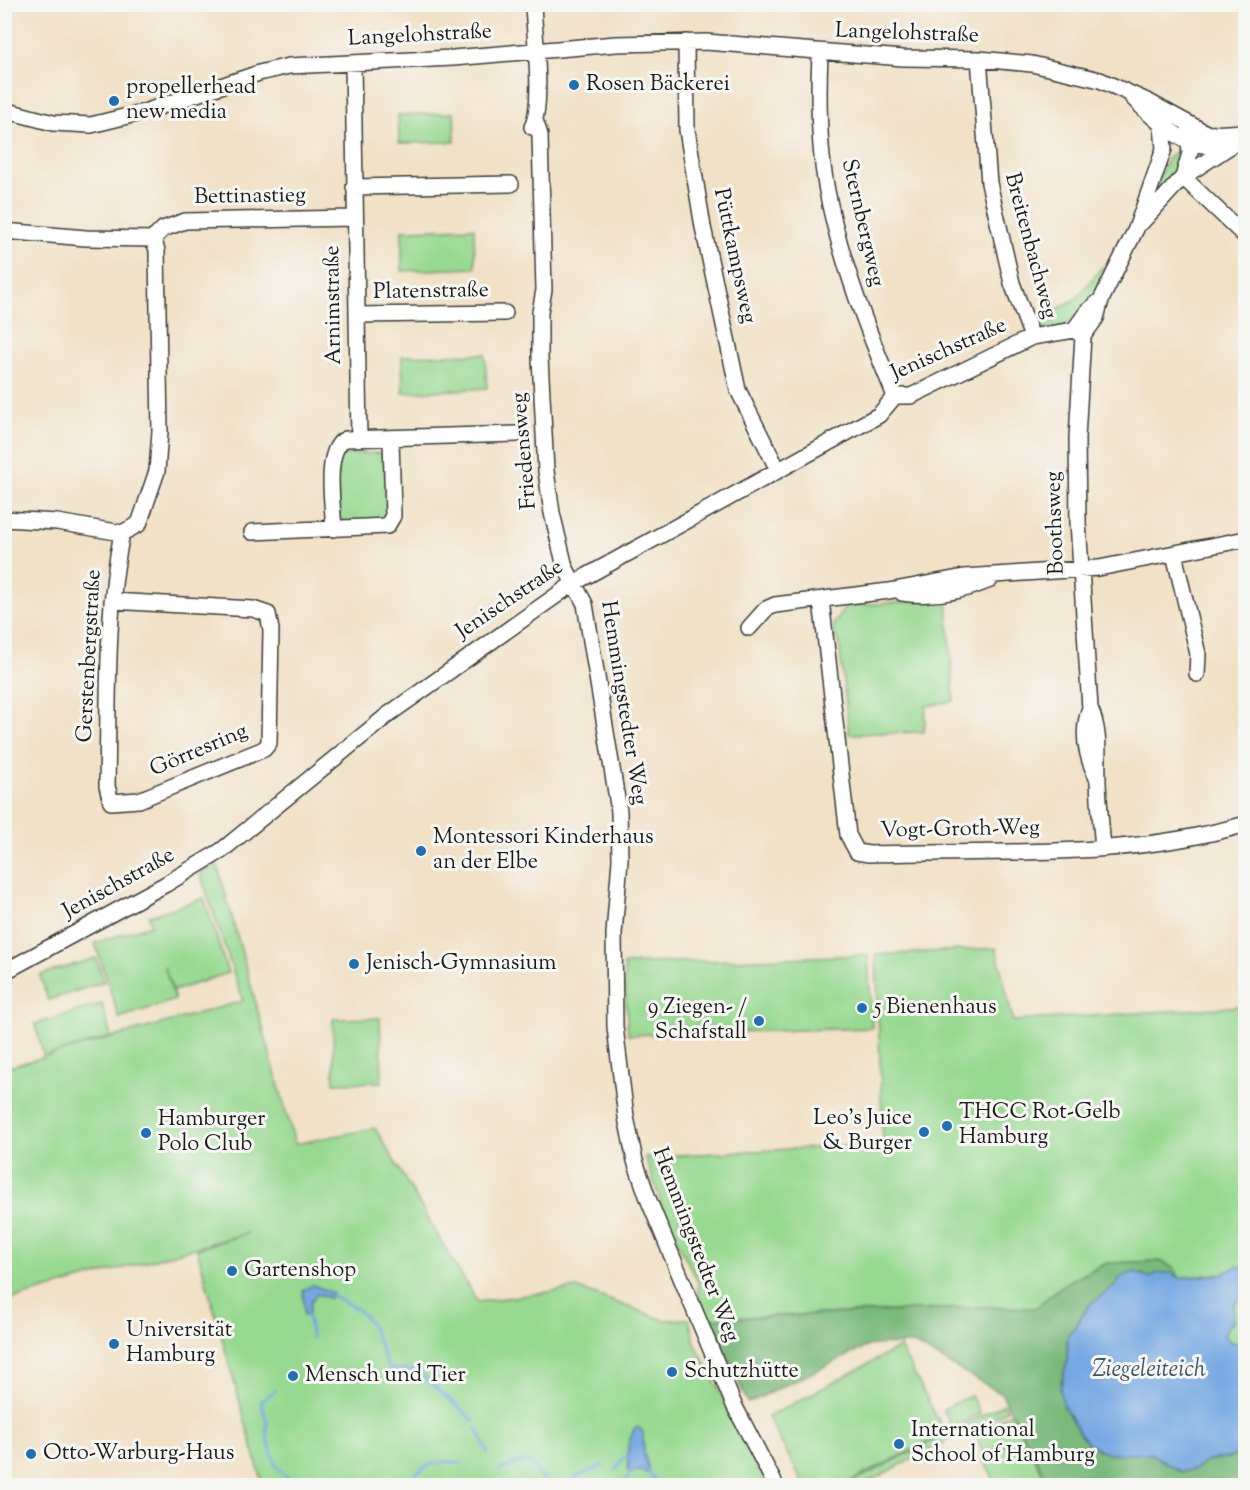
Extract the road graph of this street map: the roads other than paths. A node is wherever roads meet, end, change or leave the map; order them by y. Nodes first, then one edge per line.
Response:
1 (532, 4) edge
2 (686, 42) junction
3 (536, 51) junction
4 (820, 53) junction
5 (979, 59) junction
6 (353, 63) junction
7 (1130, 95) junction
8 (4, 110) edge
9 (1183, 122) junction
10 (1162, 126) junction
11 (1208, 134) junction
12 (1243, 138) edge
13 (1187, 141) junction
14 (1162, 155) junction
15 (1183, 177) junction
16 (511, 184) dead end
17 (354, 187) junction
18 (354, 218) junction
19 (1136, 229) junction
20 (4, 231) edge
21 (1245, 237) edge
22 (153, 239) junction
23 (505, 314) dead end
24 (357, 315) junction
25 (1079, 333) junction
26 (1032, 337) junction
27 (895, 396) junction
28 (517, 434) dead end
29 (391, 438) junction
30 (359, 439) junction
31 (778, 470) junction
32 (4, 519) edge
33 (334, 529) junction
34 (252, 532) dead end
35 (122, 533) junction
36 (1245, 539) edge
37 (1174, 554) junction
38 (1080, 569) junction
39 (574, 583) junction
40 (821, 600) junction
41 (112, 601) junction
42 (749, 628) dead end
43 (1197, 674) dead end
44 (111, 802) joint
45 (1245, 824) edge
46 (1103, 848) junction
47 (4, 972) edge
48 (776, 1485) edge

1 - 3 street, Friedensweg
2 - 3 street, Langelohstraße
2 - 4 street, Langelohstraße
2 - 31 street, Püttkampsweg
3 - 6 street, Langelohstraße
3 - 39 street, Friedensweg
4 - 5 street, Langelohstraße
4 - 27 street, Sternbergweg
5 - 7 street, Langelohstraße
5 - 26 street, Breitenbachweg
6 - 8 street, Langelohstraße
6 - 17 street, Arnimstraße
7 - 9 street, Langelohstraße
7 - 10 street, Langelohstraße
9 - 11 street, Langelohstraße
9 - 13 street
10 - 13 street, Langelohstraße
10 - 14 street
11 - 12 street, Langelohstraße
11 - 13 street
12 - 13 street
12 - 15 street
13 - 14 street
13 - 15 street
14 - 19 street
15 - 19 street
15 - 21 street
16 - 17 street
17 - 18 street, Arnimstraße
18 - 22 street, Bettinastieg
18 - 24 street, Arnimstraße
19 - 25 street
20 - 22 street
22 - 35 street
23 - 24 street, Platenstraße
24 - 30 street, Arnimstraße
25 - 26 street, Jenischstraße
25 - 38 street, Boothsweg
26 - 27 street, Jenischstraße
27 - 31 street, Jenischstraße
28 - 29 street
29 - 30 street
29 - 33 street
30 - 33 street
31 - 39 street, Jenischstraße
32 - 35 street
33 - 34 street
35 - 41 street, Gerstenbergstraße
36 - 37 street
37 - 38 street
37 - 43 street
38 - 40 street
38 - 46 street, Boothsweg
39 - 47 street, Jenischstraße
39 - 48 street, Hemmingstedter Weg
40 - 42 street
40 - 46 street, Vogt-Groth-Weg
41 - 44 street, Gerstenbergstraße
41 - 44 street, Görresring
45 - 46 street, Vogt-Groth-Weg

